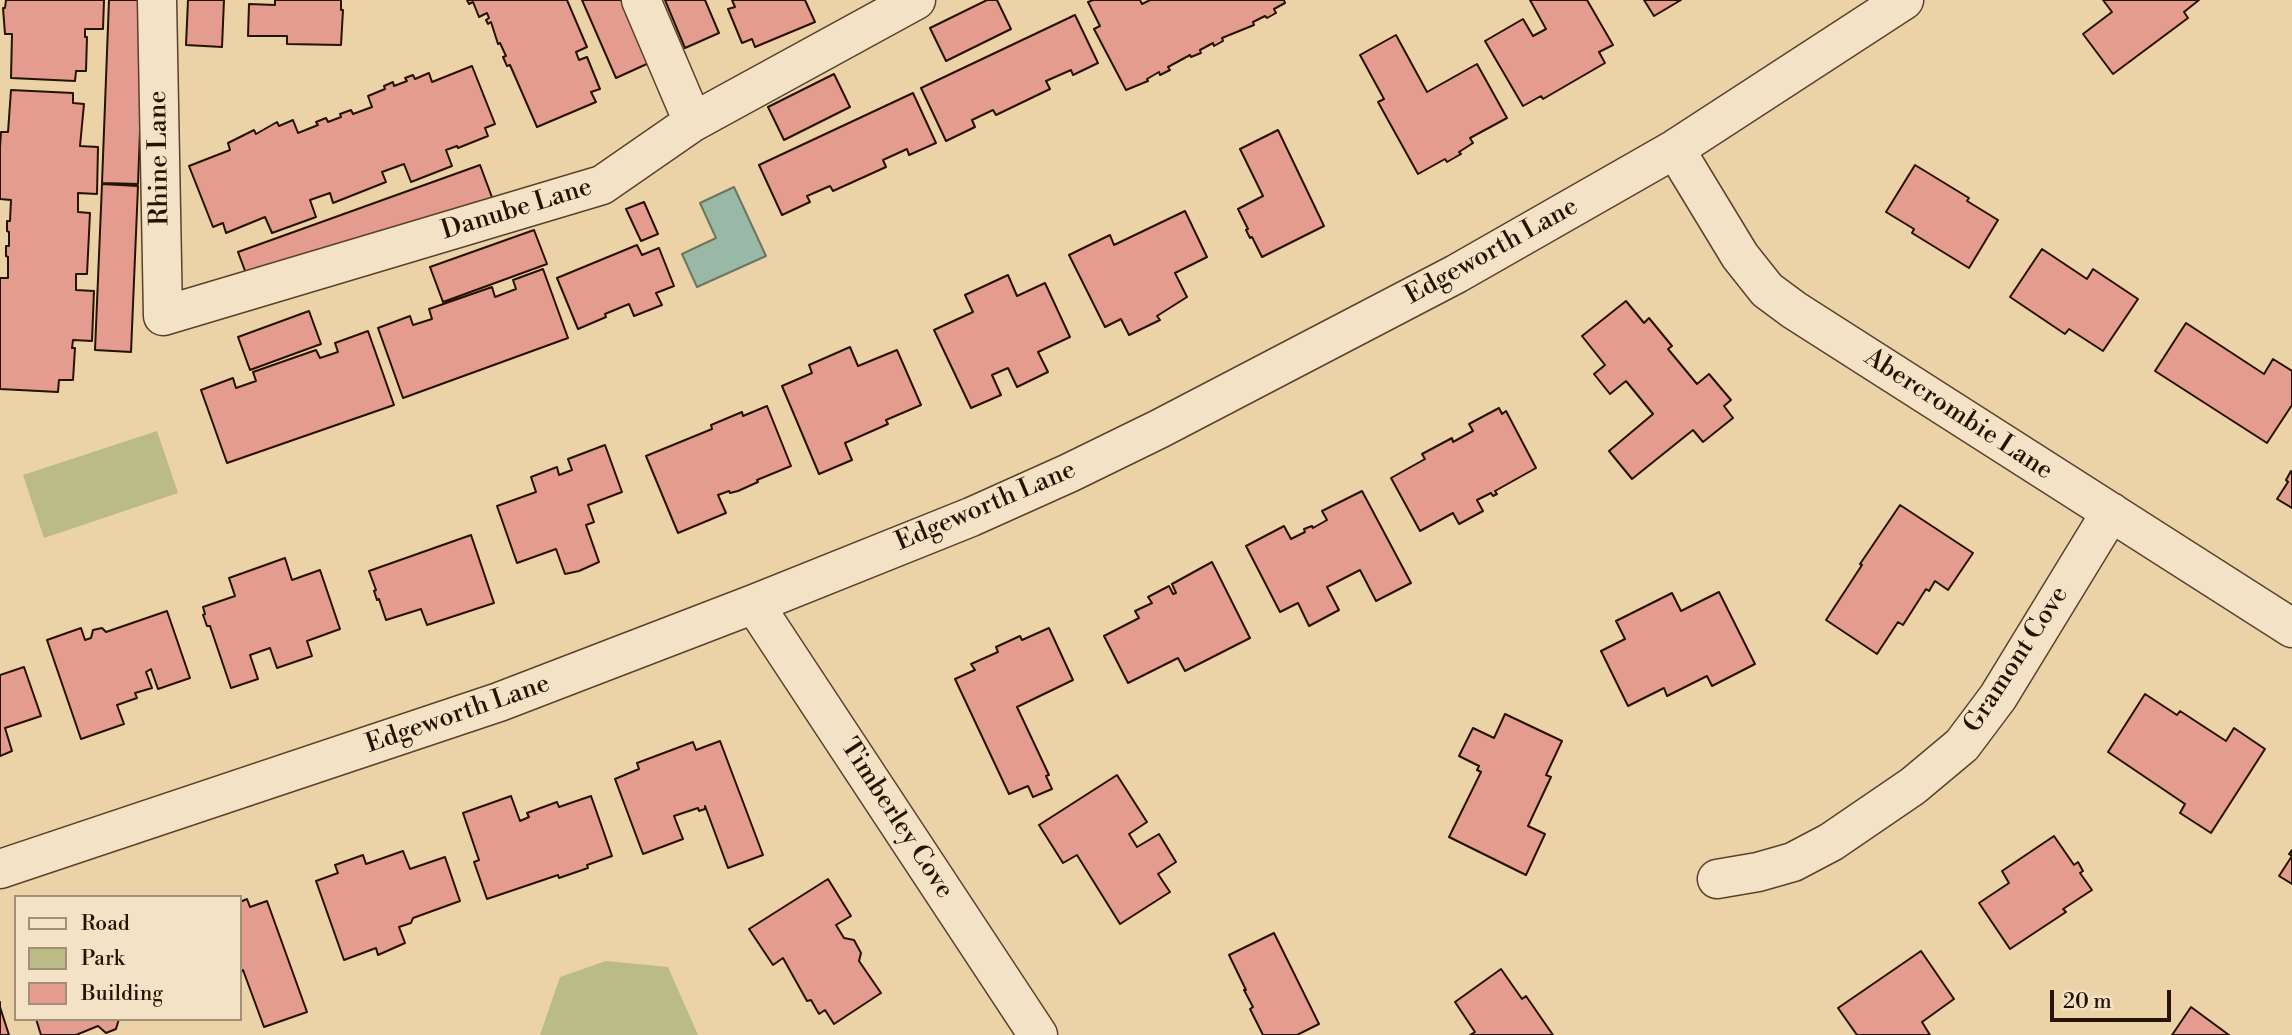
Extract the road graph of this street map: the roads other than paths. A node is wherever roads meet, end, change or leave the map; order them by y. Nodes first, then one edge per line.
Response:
1 (157, 0) edge
2 (641, 0) edge
3 (916, 0) edge
4 (1904, 0) edge
5 (693, 122) junction
6 (1675, 149) junction
7 (163, 316) joint
8 (2111, 512) junction
9 (754, 604) junction
10 (2292, 628) edge
11 (0, 869) edge
12 (1717, 879) dead end
13 (1038, 1035) edge

1 - 7 street, Rhine Lane
2 - 5 street
3 - 5 street, Danube Lane
4 - 6 street, Edgeworth Lane
5 - 7 street, Danube Lane
6 - 8 street, Abercrombie Lane
6 - 9 street, Edgeworth Lane
8 - 10 street, Abercrombie Lane
8 - 12 street, Gramont Cove
9 - 11 street, Edgeworth Lane
9 - 13 street, Timberley Cove

